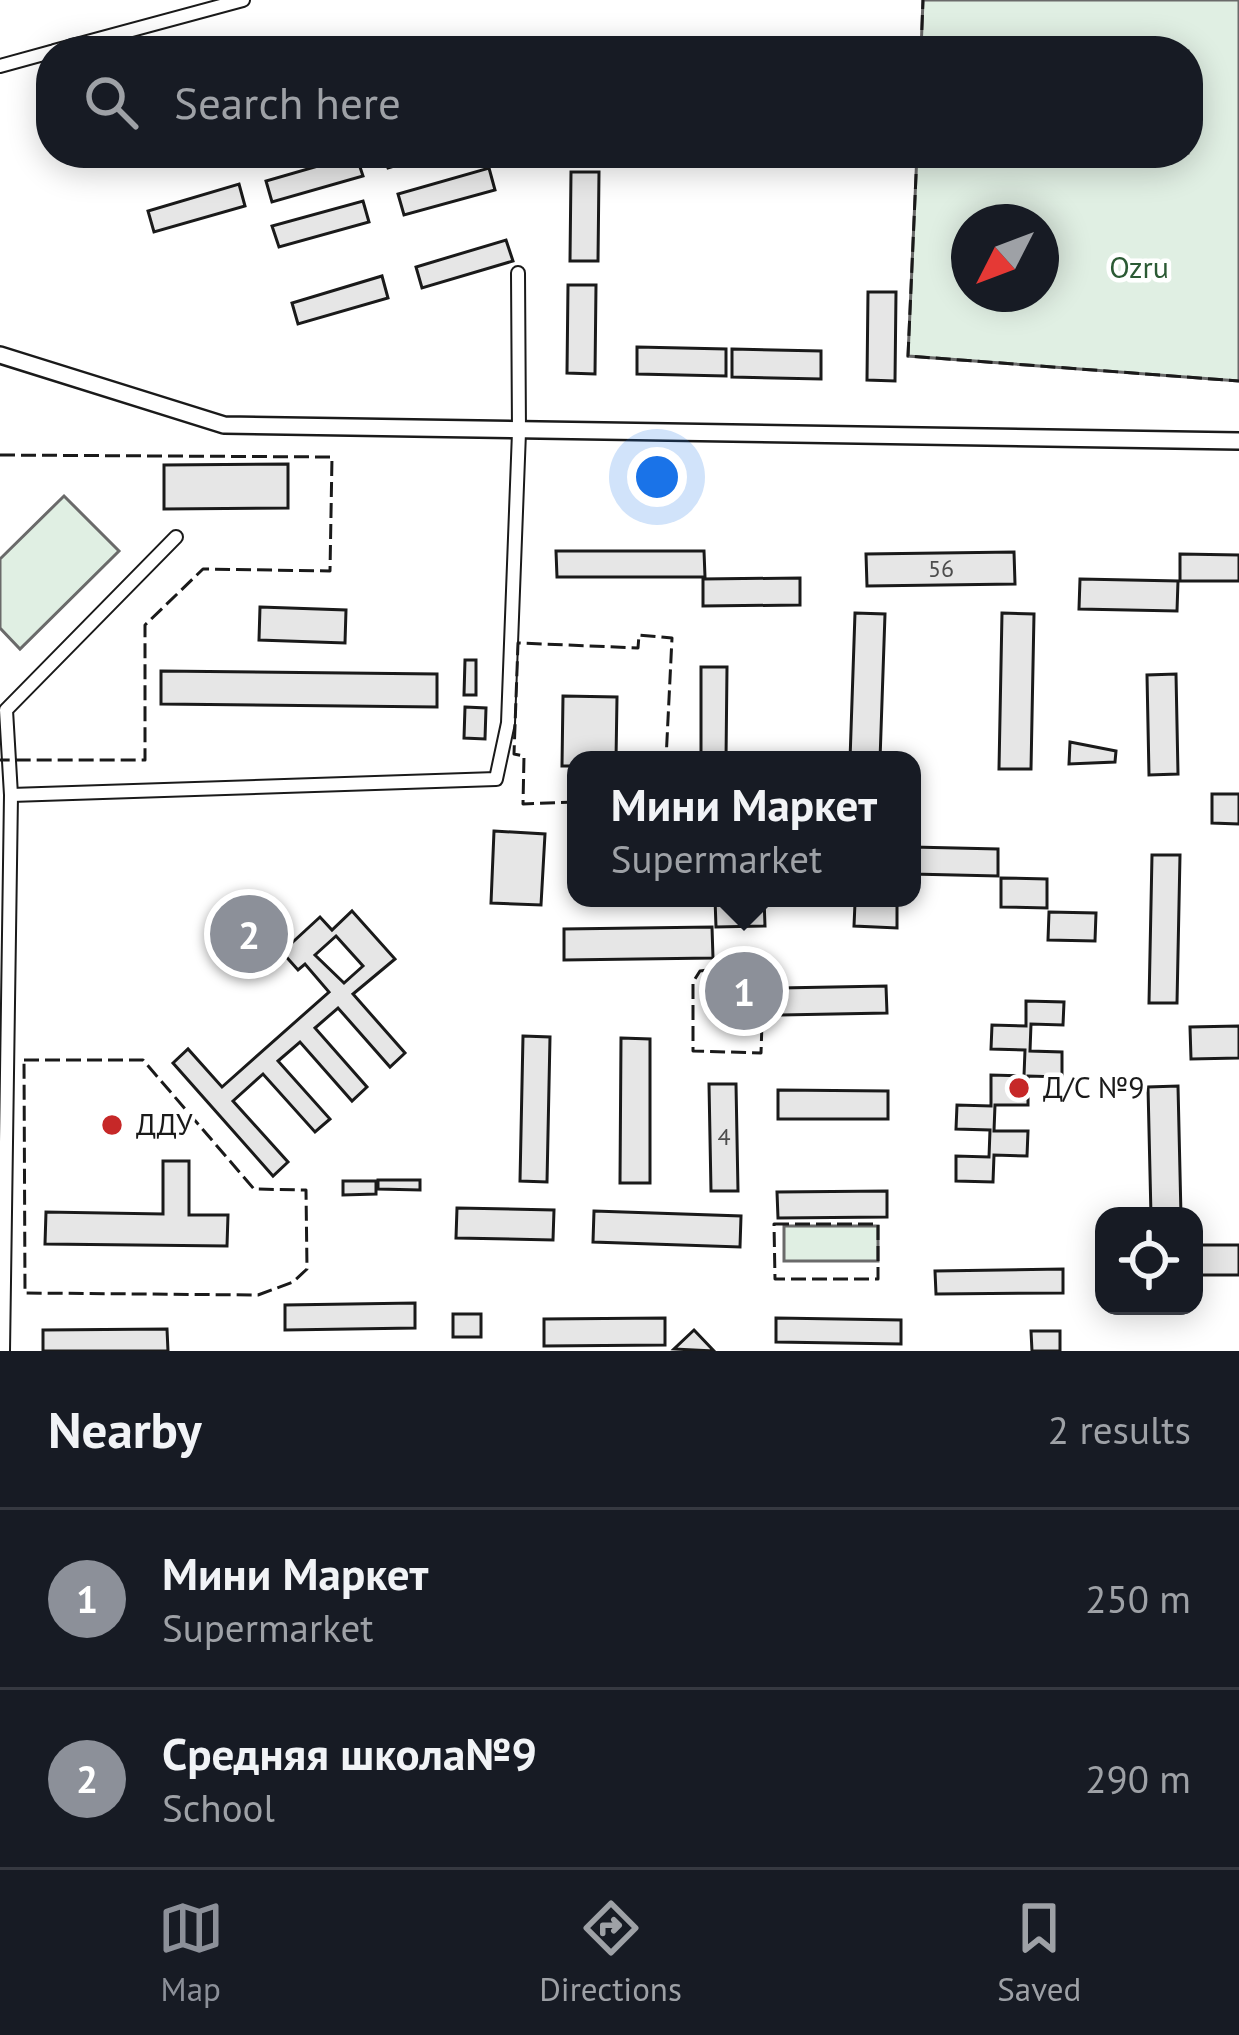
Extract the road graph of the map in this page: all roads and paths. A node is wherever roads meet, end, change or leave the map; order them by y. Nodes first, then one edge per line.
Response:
1 (243, 0) edge
2 (108, 36) edge
3 (36, 55) edge
4 (0, 65) edge
5 (518, 273) dead end
6 (0, 355) edge
7 (519, 432) junction
8 (1239, 441) edge
9 (176, 537) dead end
10 (11, 794) junction
11 (3, 1351) edge

1 - 2 street
3 - 4 street
5 - 7 street
6 - 7 street
7 - 8 street
7 - 10 street
9 - 10 street
10 - 11 street

